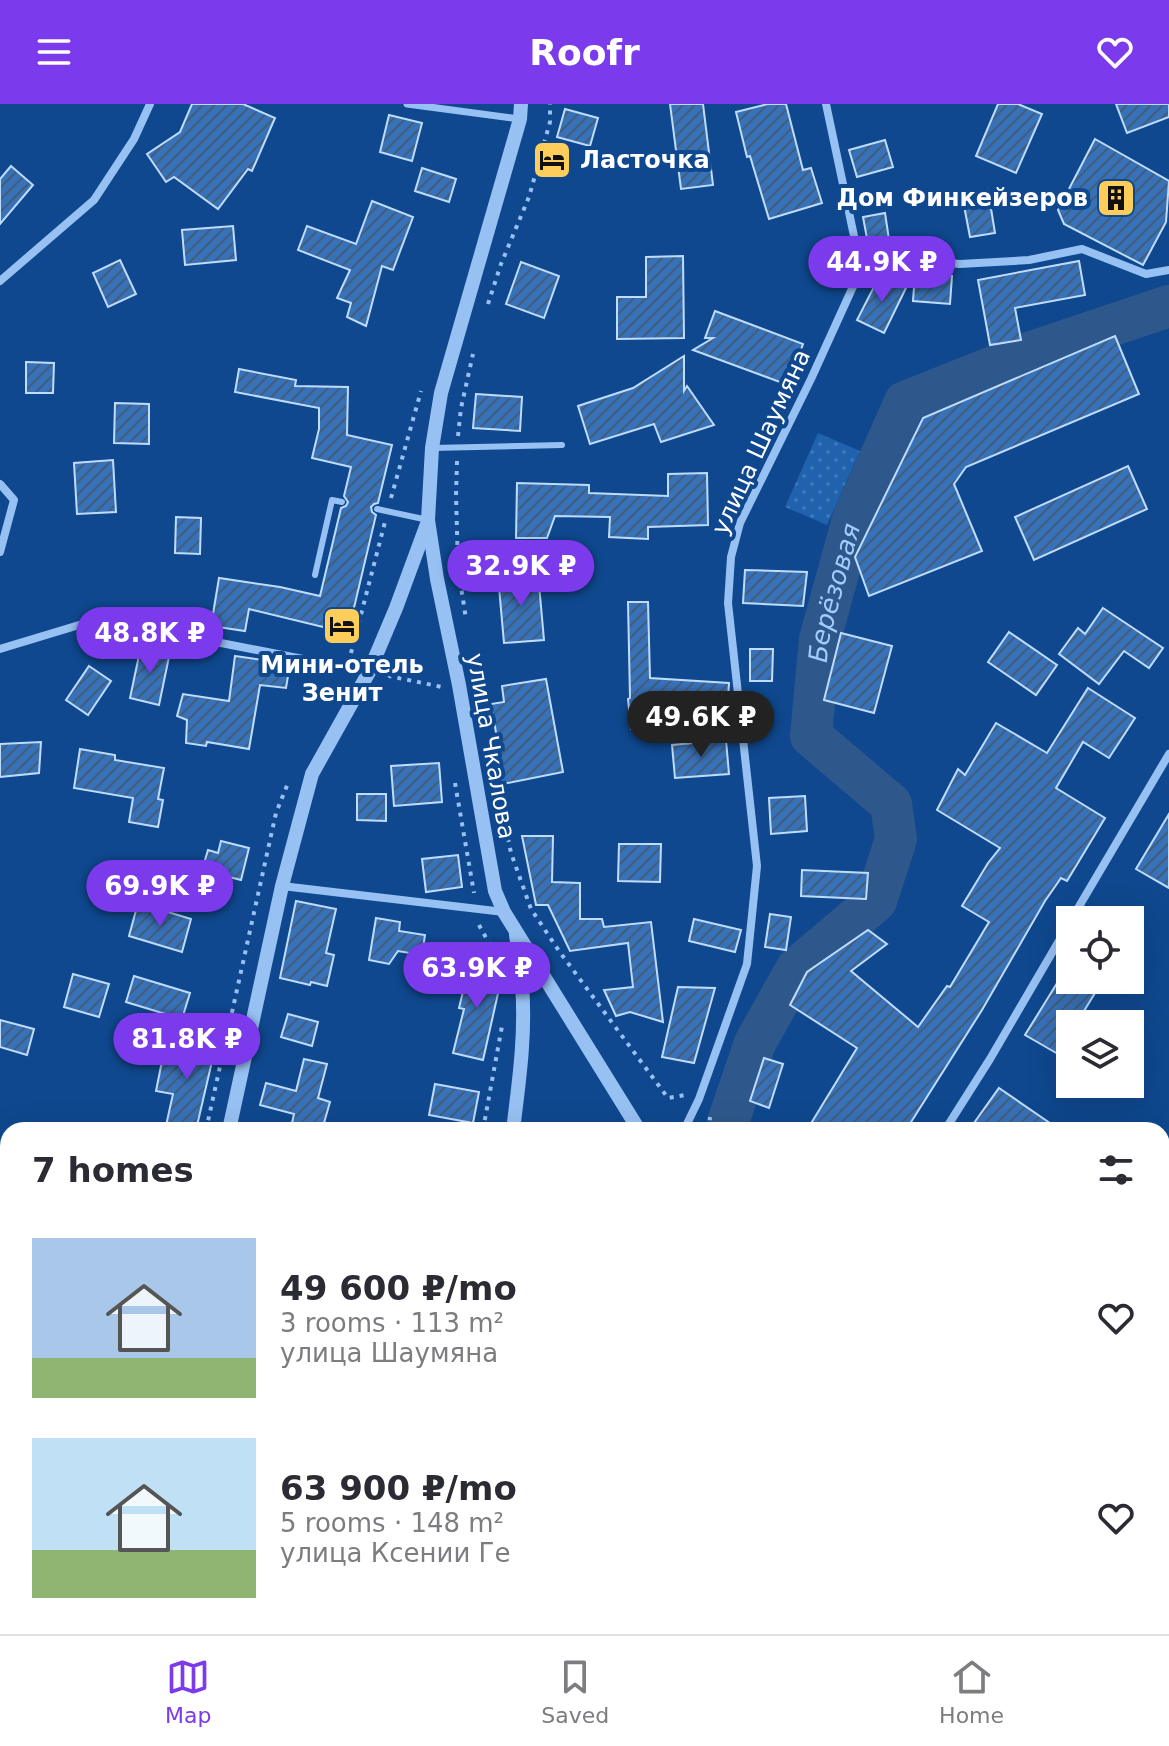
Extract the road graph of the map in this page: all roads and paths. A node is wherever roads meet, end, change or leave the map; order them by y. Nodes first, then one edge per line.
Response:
1 (150, 104) edge
2 (407, 104) edge
3 (550, 104) edge
4 (826, 104) edge
5 (521, 111) edge
6 (861, 269) junction
7 (1169, 270) edge
8 (0, 281) edge
9 (488, 304) dead end
10 (476, 345) dead end
11 (423, 383) dead end
12 (562, 445) dead end
13 (457, 447) junction
14 (432, 448) junction
15 (0, 484) edge
16 (342, 502) dead end
17 (377, 509) dead end
18 (387, 512) junction
19 (428, 520) junction
20 (0, 552) edge
21 (315, 575) dead end
22 (467, 624) dead end
23 (0, 649) edge
24 (347, 668) junction
25 (369, 672) junction
26 (459, 685) junction
27 (382, 689) dead end
28 (1169, 754) edge
29 (495, 775) dead end
30 (291, 777) dead end
31 (282, 886) junction
32 (1080, 906) edge
33 (504, 912) junction
34 (515, 930) junction
35 (1056, 947) edge
36 (668, 1098) dead end
37 (713, 1105) dead end
38 (208, 1122) edge
39 (231, 1122) edge
40 (514, 1122) edge
41 (634, 1122) edge
42 (688, 1122) edge
43 (709, 1122) edge
44 (950, 1122) edge

1 - 8 street
2 - 5 street
3 - 9 path
4 - 6 street
5 - 14 street, улица Чкалова
6 - 7 street
6 - 42 street, улица Шаумяна
10 - 13 path
11 - 18 path
12 - 13 lane
13 - 14 lane
13 - 22 path
14 - 19 street, улица Чкалова
15 - 20 street
16 - 21 lane
17 - 18 lane
18 - 19 lane
18 - 24 path
19 - 25 street
19 - 26 street, улица Чкалова
23 - 24 street
24 - 25 street
25 - 31 street
26 - 27 path
26 - 33 street, улица Чкалова
28 - 32 street
29 - 36 path
30 - 38 path
31 - 33 street
31 - 39 street
33 - 34 street, улица Чкалова
34 - 40 street
34 - 41 street, улица Чкалова
35 - 44 street
37 - 43 path

